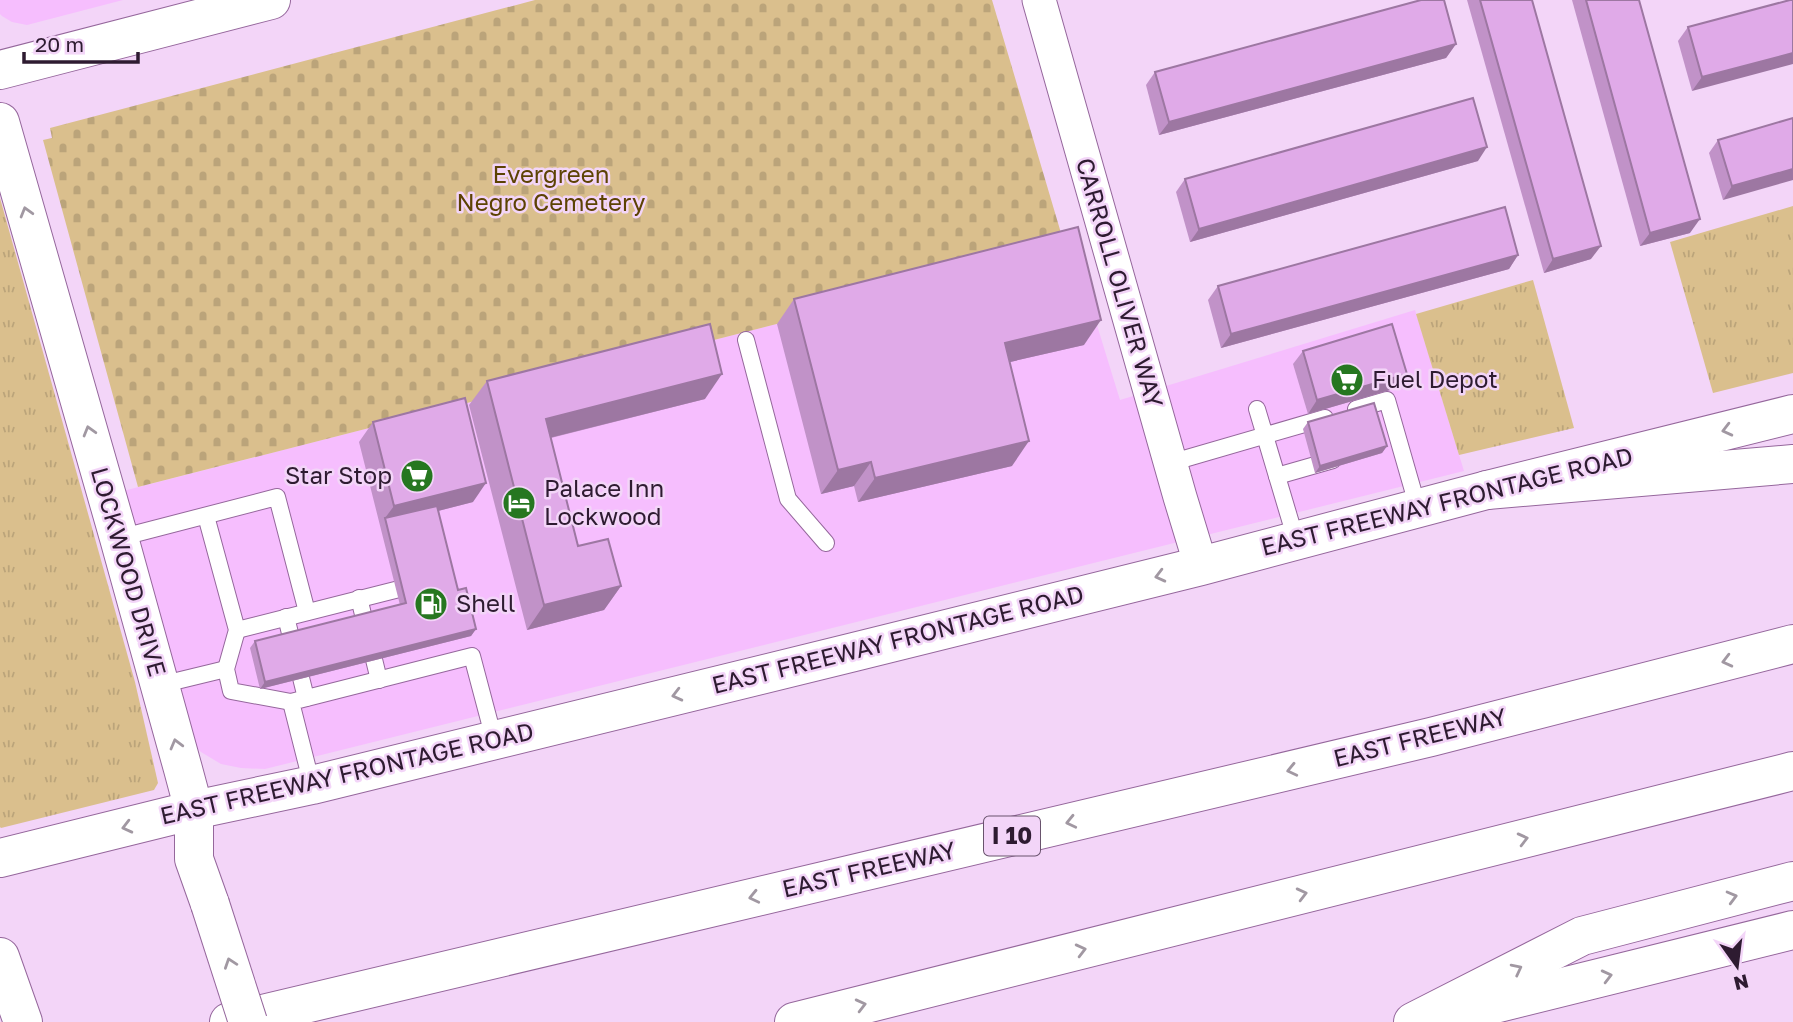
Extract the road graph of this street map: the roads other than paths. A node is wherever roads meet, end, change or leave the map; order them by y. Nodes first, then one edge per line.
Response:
1 (271, 0) edge
2 (1039, 0) edge
3 (0, 70) edge
4 (0, 122) edge
5 (746, 340) dead end
6 (1257, 409) dead end
7 (1793, 414) edge
8 (1265, 436) junction
9 (1350, 455) edge
10 (1170, 463) junction
11 (1793, 464) edge
12 (1277, 476) junction
13 (1487, 490) junction
14 (1418, 508) junction
15 (206, 516) junction
16 (119, 538) junction
17 (1296, 540) junction
18 (826, 543) dead end
19 (1201, 566) junction
20 (424, 587) edge
21 (359, 598) junction
22 (307, 612) junction
23 (286, 617) junction
24 (236, 630) junction
25 (1793, 644) edge
26 (226, 669) junction
27 (379, 680) junction
28 (160, 685) junction
29 (299, 700) junction
30 (494, 739) junction
31 (1793, 771) edge
32 (312, 785) junction
33 (194, 810) junction
34 (0, 858) edge
35 (1793, 881) edge
36 (1793, 930) edge
37 (0, 957) edge
38 (23, 1022) edge
39 (229, 1022) edge
40 (248, 1022) edge
41 (794, 1022) edge
42 (1413, 1022) edge
43 (1422, 1022) edge

1 - 3 main road
2 - 10 street, CARROLL OLIVER WAY
16 -> 4 main road, LOCKWOOD DRIVE
5 - 18 lane
6 - 8 lane
7 -> 13 main road, EAST FREEWAY FRONTAGE ROAD
8 - 10 lane
8 - 12 lane
8 - 14 lane
9 - 12 lane
10 - 19 street, CARROLL OLIVER WAY
11 - 13 main road
12 - 17 lane
13 - 14 main road, EAST FREEWAY FRONTAGE ROAD
14 - 17 main road, EAST FREEWAY FRONTAGE ROAD
15 - 16 lane
15 - 22 lane
15 - 24 lane
16 - 28 main road, LOCKWOOD DRIVE
17 - 19 main road, EAST FREEWAY FRONTAGE ROAD
19 -> 30 main road, EAST FREEWAY FRONTAGE ROAD
20 - 21 lane
21 - 22 lane
21 - 27 lane
22 - 23 lane
23 - 24 lane
23 - 29 lane
24 - 26 lane
25 -> 39 main road, EAST FREEWAY / I 10
26 - 28 lane
26 - 29 lane
27 - 29 lane
27 - 30 lane
33 -> 28 main road, LOCKWOOD DRIVE
29 - 32 lane
30 - 32 main road, EAST FREEWAY FRONTAGE ROAD
41 -> 31 main road
32 - 33 main road, EAST FREEWAY FRONTAGE ROAD
33 -> 34 main road, EAST FREEWAY FRONTAGE ROAD
40 -> 33 main road, LOCKWOOD DRIVE, bridge
42 -> 35 main road
43 -> 36 main road
37 - 38 main road

